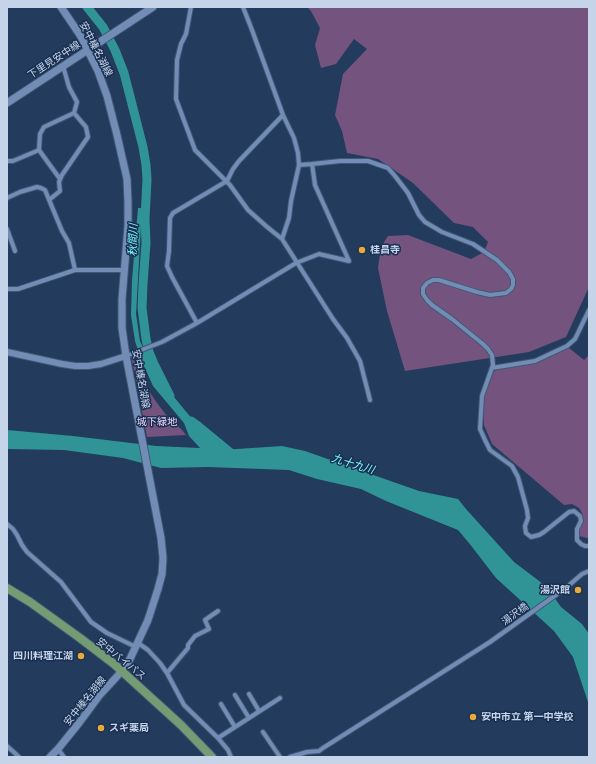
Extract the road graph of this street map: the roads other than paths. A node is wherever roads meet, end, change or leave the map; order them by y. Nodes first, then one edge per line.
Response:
1 (61, 7) edge
2 (153, 7) edge
3 (191, 7) edge
4 (243, 7) edge
5 (87, 50) junction
6 (63, 66) junction
7 (7, 103) edge
8 (74, 113) junction
9 (283, 115) junction
10 (39, 150) junction
11 (7, 161) edge
12 (312, 164) junction
13 (299, 165) junction
14 (60, 179) junction
15 (227, 181) junction
16 (7, 198) edge
17 (49, 200) junction
18 (7, 229) edge
19 (282, 239) junction
20 (15, 251) dead end
21 (296, 263) junction
22 (75, 270) junction
23 (124, 270) junction
24 (7, 289) edge
25 (589, 310) edge
26 (197, 323) junction
27 (7, 352) edge
28 (126, 356) junction
29 (492, 368) junction
30 (370, 400) dead end
31 (7, 524) edge
32 (589, 546) edge
33 (589, 571) edge
34 (7, 588) edge
35 (218, 611) dead end
36 (137, 645) junction
37 (122, 671) junction
38 (167, 673) junction
39 (249, 694) dead end
40 (235, 695) dead end
41 (280, 698) dead end
42 (221, 704) dead end
43 (259, 711) junction
44 (249, 718) junction
45 (236, 727) junction
46 (263, 732) dead end
47 (218, 738) junction
48 (7, 746) edge
49 (58, 749) junction
50 (19, 757) edge
51 (50, 757) edge
52 (64, 757) edge
53 (212, 757) edge
54 (231, 757) edge
55 (280, 757) edge
56 (290, 757) edge

1 - 5 main road, 安中榛名湖線
2 - 5 main road, 下里見安中線
3 - 15 street
4 - 9 street
5 - 6 main road, 下里見安中線
5 - 23 main road, 安中榛名湖線
6 - 7 main road, 下里見安中線
6 - 8 street
8 - 10 street
8 - 14 street
9 - 13 street
9 - 15 street
10 - 11 street
10 - 14 street
12 - 13 street
12 - 21 street
12 - 29 street
13 - 19 street
14 - 17 street
15 - 19 street
15 - 26 street
16 - 17 street
17 - 22 street
18 - 20 street
19 - 21 street
21 - 26 street
21 - 30 street
22 - 23 street
22 - 24 street
23 - 28 main road, 安中榛名湖線
25 - 29 street
26 - 28 street
27 - 28 street
28 - 36 main road, 安中榛名湖線
29 - 32 street
31 - 36 street
33 - 56 street, 湯沢橋
34 - 37 highway, 安中バイパス
35 - 38 street
36 - 37 main road, 安中榛名湖線
36 - 38 street
37 - 49 main road, 安中榛名湖線
37 - 53 highway, 安中バイパス
38 - 47 street
39 - 43 street
40 - 44 street
41 - 43 street
42 - 45 street
43 - 44 street
44 - 45 street
45 - 47 street
46 - 55 street
47 - 54 street
48 - 50 street
49 - 51 main road, 安中榛名湖線
49 - 52 street

